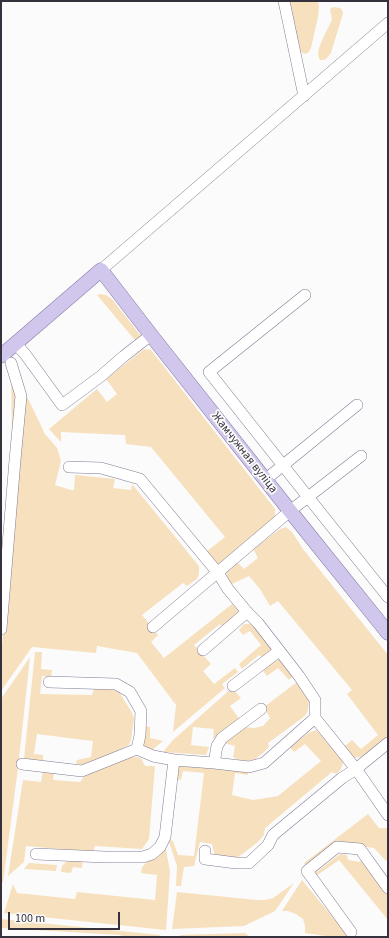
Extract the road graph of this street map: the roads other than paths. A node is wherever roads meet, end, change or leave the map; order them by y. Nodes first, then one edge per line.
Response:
1 (284, 1) edge
2 (388, 23) edge
3 (304, 96) junction
4 (101, 270) junction
5 (305, 296) dead end
6 (151, 335) junction
7 (16, 344) junction
8 (6, 360) edge
9 (357, 405) dead end
10 (361, 456) dead end
11 (283, 466) junction
12 (69, 467) dead end
13 (265, 480) junction
14 (308, 497) junction
15 (290, 512) junction
16 (218, 573) junction
17 (388, 597) edge
18 (247, 612) junction
19 (153, 627) dead end
20 (1, 629) edge
21 (388, 633) edge
22 (203, 650) dead end
23 (279, 651) junction
24 (49, 682) dead end
25 (232, 686) dead end
26 (261, 709) dead end
27 (315, 718) junction
28 (388, 743) edge
29 (137, 749) junction
30 (174, 760) junction
31 (214, 763) junction
32 (22, 764) dead end
33 (356, 769) junction
34 (388, 814) edge
35 (205, 851) dead end
36 (36, 854) dead end
37 (388, 888) edge
38 (351, 932) dead end

1 - 3 street
2 - 3 street
3 - 4 street
4 - 6 main road, Жамчужная вуліца
4 - 7 main road
5 - 11 street
6 - 7 street
6 - 13 main road, Жамчужная вуліца
7 - 8 main road
8 - 20 street
9 - 11 street
10 - 14 street
11 - 13 street
11 - 14 street
12 - 16 street
13 - 15 main road, Жамчужная вуліца
14 - 15 street
14 - 17 street
15 - 16 street
15 - 21 main road, Жамчужная вуліца
16 - 18 street
16 - 19 street
18 - 22 street
18 - 23 street
23 - 25 street
23 - 27 street
24 - 29 street
26 - 31 street
27 - 31 street
27 - 33 street
28 - 33 street
29 - 30 street
29 - 32 street
30 - 31 street
30 - 36 street
33 - 34 street
33 - 35 street
37 - 38 street

